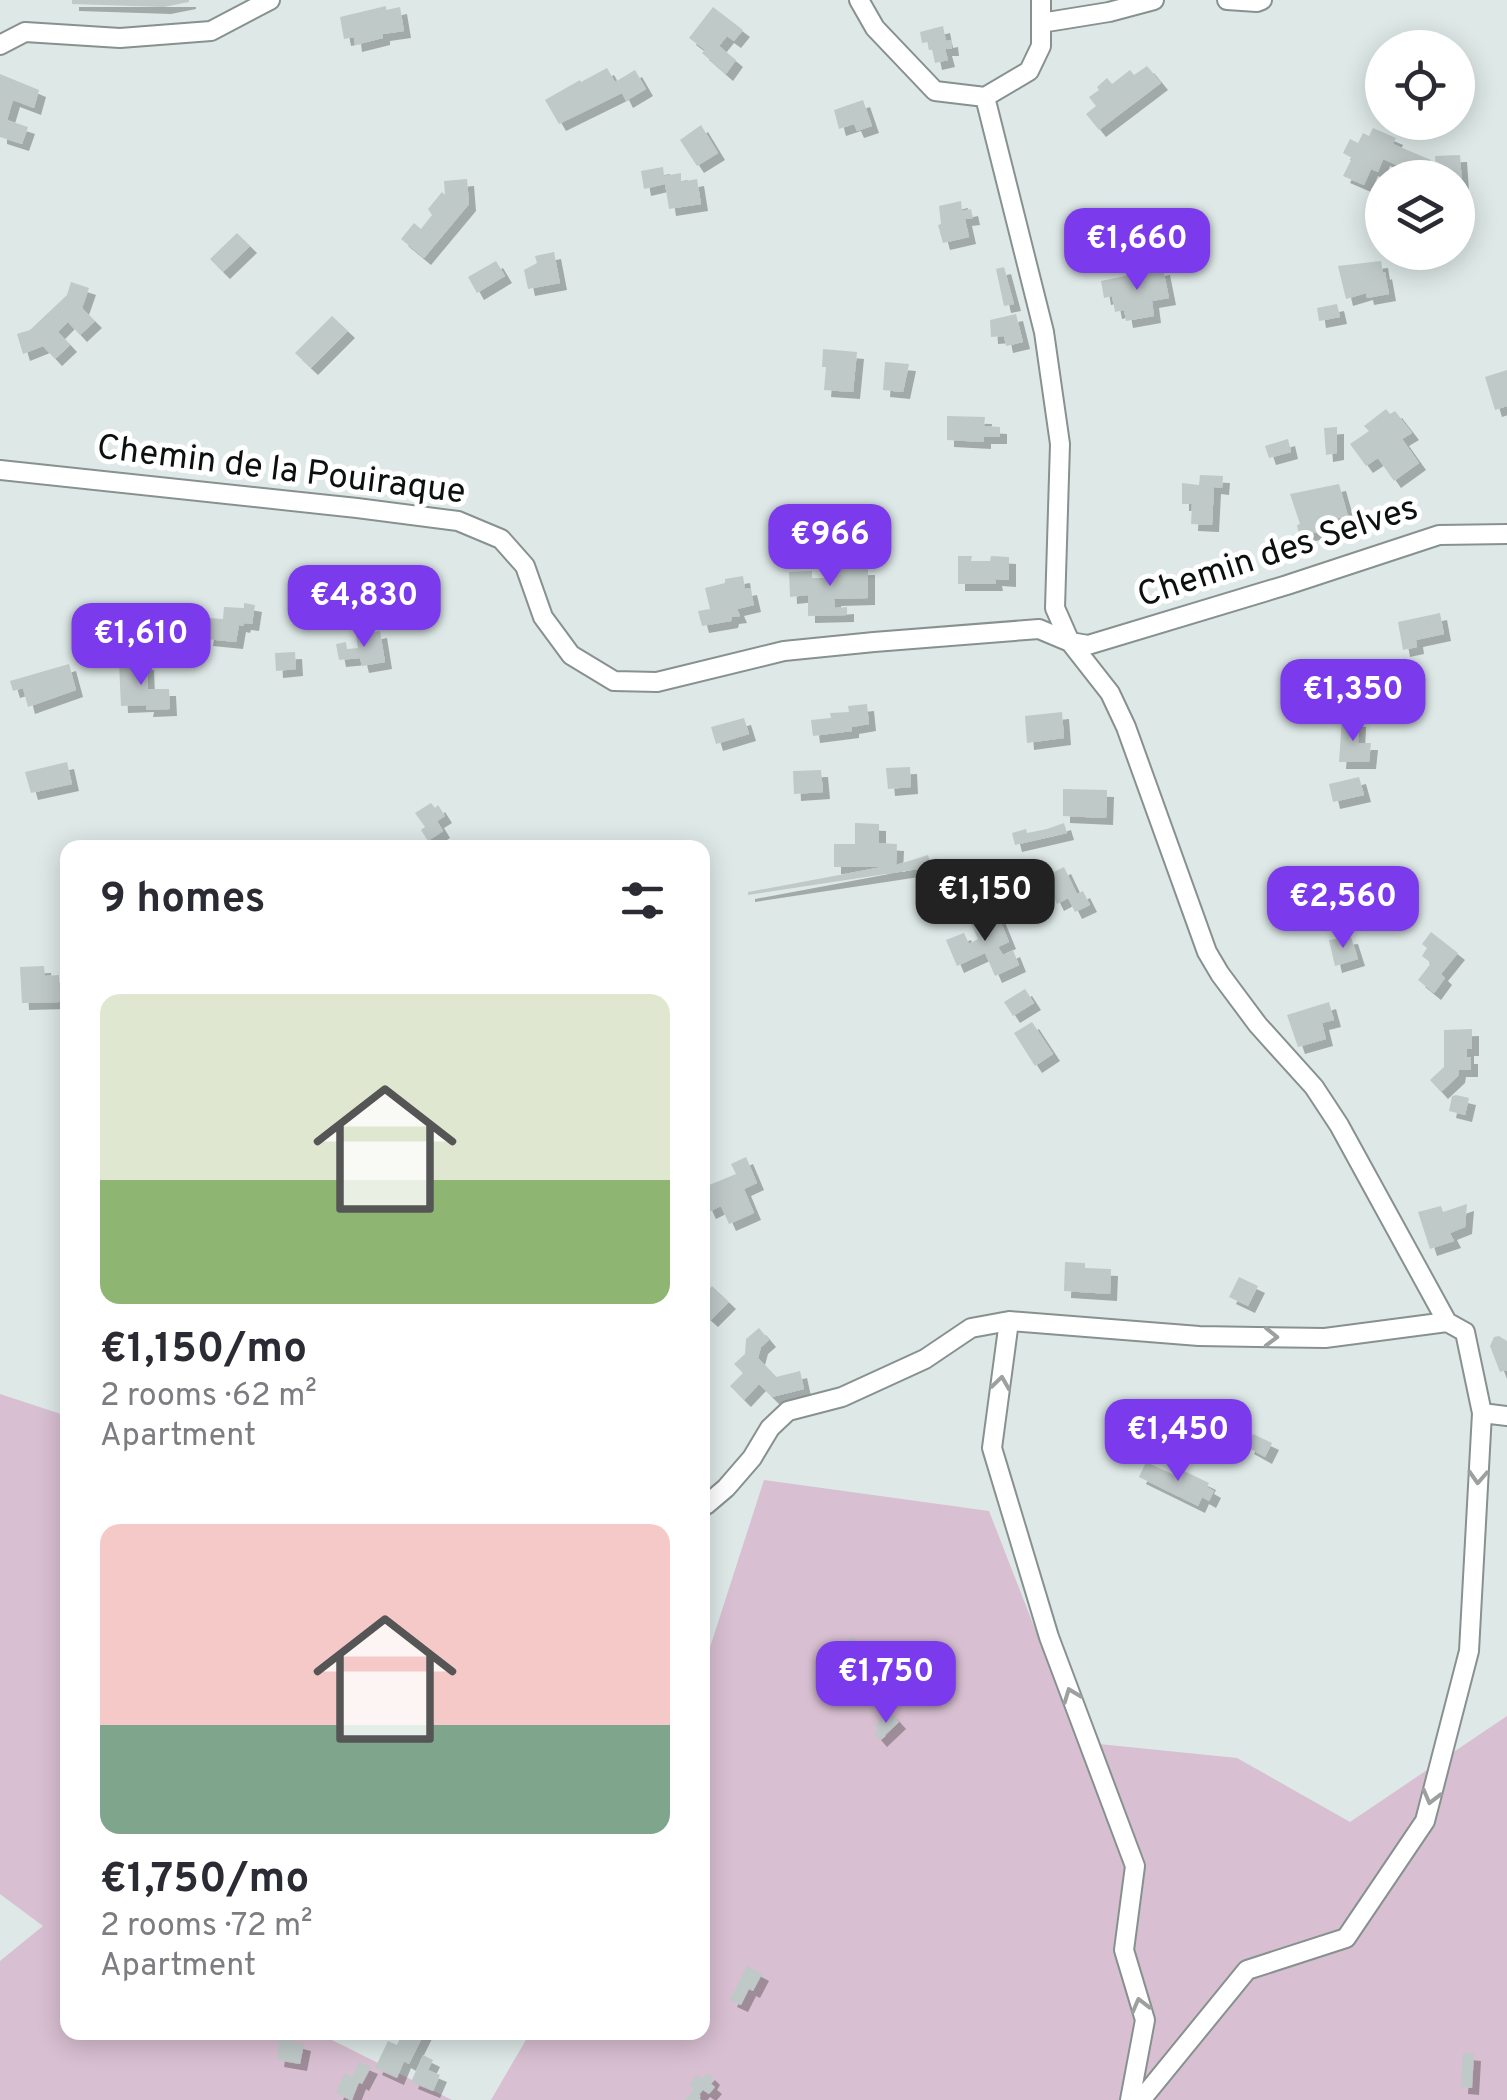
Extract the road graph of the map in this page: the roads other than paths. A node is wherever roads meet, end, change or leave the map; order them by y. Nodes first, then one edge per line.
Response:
1 (270, 0) edge
2 (859, 0) edge
3 (1041, 0) edge
4 (1154, 0) edge
5 (1227, 0) edge
6 (1262, 0) edge
7 (1041, 22) junction
8 (0, 45) edge
9 (984, 97) junction
10 (0, 470) edge
11 (1507, 534) edge
12 (1070, 642) junction
13 (1009, 1321) junction
14 (1447, 1322) junction
15 (1482, 1413) junction
16 (1507, 1416) edge
17 (710, 1501) edge
18 (1130, 2100) edge
19 (1141, 2100) edge

1 - 8 street
2 - 9 street
3 - 7 street
4 - 7 street
5 - 6 street
7 - 9 street
9 - 12 street
10 - 12 street, Chemin de la Pouiraque
11 - 12 street, Chemin des Selves
12 - 14 street
13 -> 14 street
13 - 17 street
18 -> 13 street
14 - 15 street
15 - 16 street
15 -> 19 street

